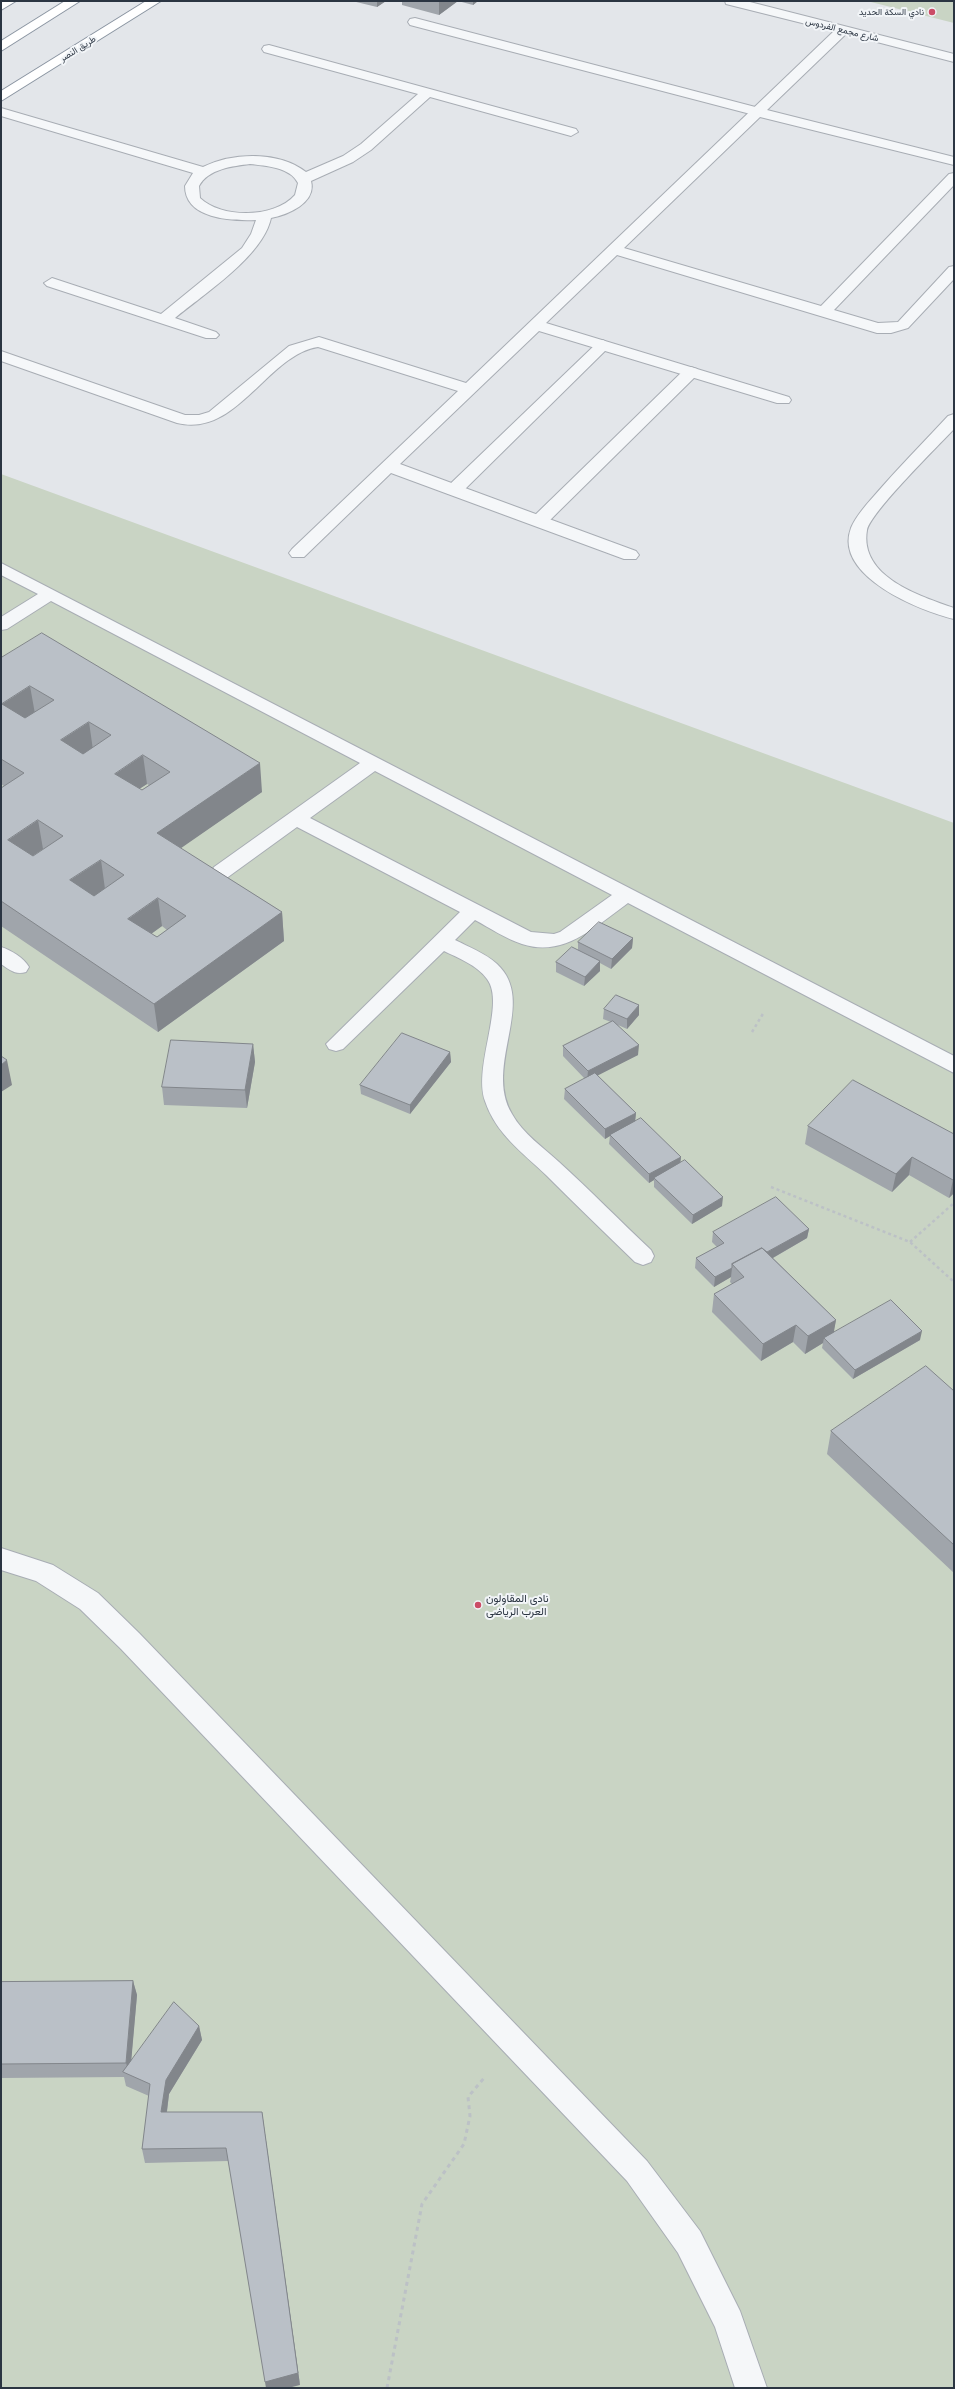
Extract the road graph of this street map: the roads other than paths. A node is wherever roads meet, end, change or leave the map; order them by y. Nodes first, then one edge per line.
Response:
1 (10, 1) edge
2 (74, 1) edge
3 (155, 1) edge
4 (731, 1) edge
5 (1, 6) edge
6 (415, 22) dead end
7 (843, 30) junction
8 (1, 47) edge
9 (269, 50) dead end
10 (954, 58) edge
11 (427, 93) junction
12 (1, 97) edge
13 (1, 112) edge
14 (758, 112) junction
15 (571, 132) dead end
16 (954, 161) edge
17 (204, 172) junction
18 (954, 177) edge
19 (303, 179) junction
20 (264, 215) junction
21 (614, 250) junction
22 (954, 270) edge
23 (52, 283) dead end
24 (824, 312) junction
25 (163, 320) junction
26 (536, 325) junction
27 (211, 335) dead end
28 (603, 345) junction
29 (1, 356) edge
30 (691, 372) junction
31 (469, 389) junction
32 (783, 400) dead end
33 (954, 419) edge
34 (389, 466) junction
35 (454, 490) junction
36 (538, 521) junction
37 (298, 554) dead end
38 (630, 555) dead end
39 (1, 568) edge
40 (50, 594) junction
41 (954, 614) edge
42 (1, 625) edge
43 (374, 762) junction
44 (295, 818) junction
45 (221, 872) edge
46 (626, 895) junction
47 (473, 911) junction
48 (442, 942) junction
49 (1, 954) edge
50 (19, 966) dead end
51 (336, 1044) dead end
52 (954, 1065) edge
53 (643, 1256) dead end
54 (1, 1559) edge
55 (751, 2388) edge

1 - 5 highway
2 - 8 highway
3 - 12 highway, طريق النصر
4 - 7 street, شارع مجمع الفردوس
6 - 14 street
7 - 10 street, شارع مجمع الفردوس
7 - 14 street
9 - 11 street
11 - 15 street
11 - 19 street
13 - 17 street
14 - 16 street
14 - 21 street
17 - 19 street
17 - 20 street
18 - 24 street
19 - 20 street
20 - 25 street
21 - 24 street
21 - 26 street
22 - 24 street
23 - 25 street
25 - 27 street
26 - 28 street
26 - 31 street
28 - 30 street
28 - 35 street
29 - 31 street
30 - 32 street
30 - 36 street
31 - 34 street
33 - 41 street
34 - 35 street
34 - 37 street
35 - 36 street
36 - 38 street
39 - 40 street
40 - 42 street
40 - 43 street
43 - 44 street
43 - 46 street
44 - 45 street
44 - 47 street
46 - 47 street
46 - 52 street
47 - 48 street
48 - 51 street
48 - 53 street
49 - 50 street
54 - 55 street

